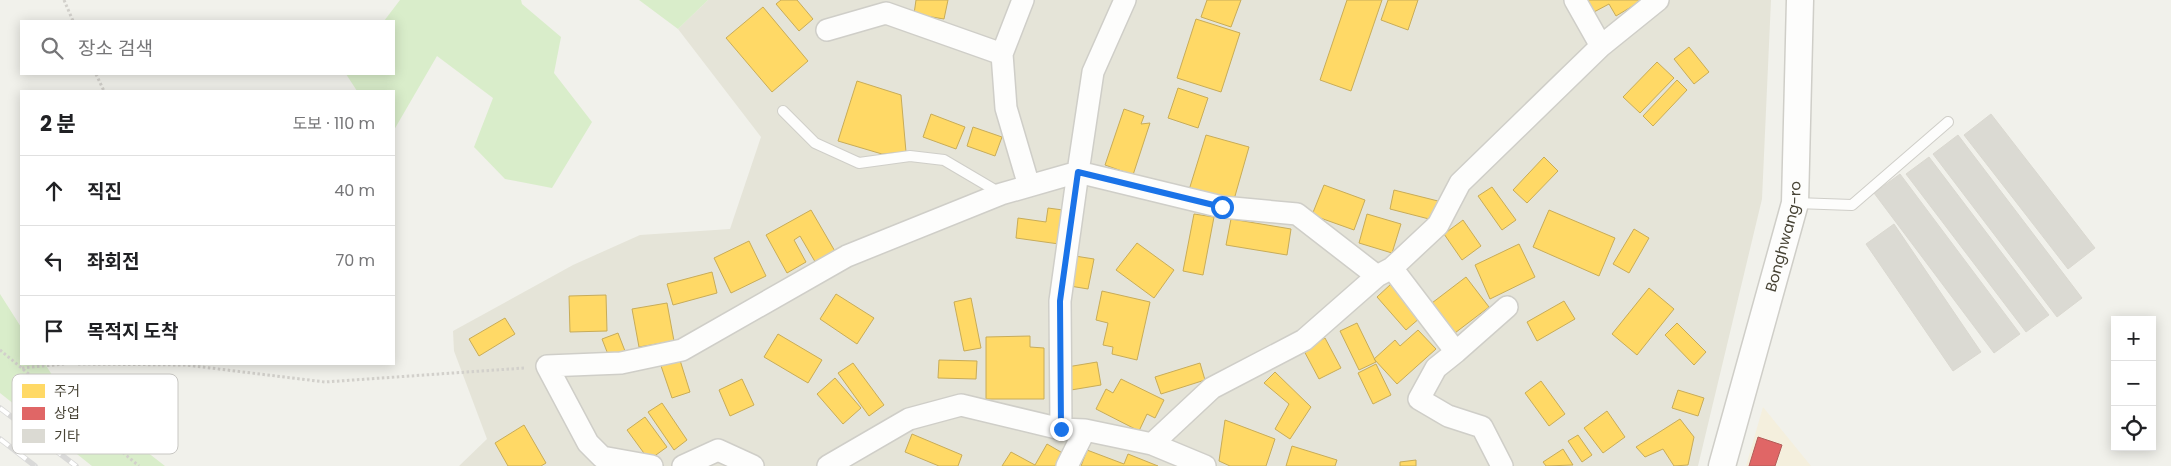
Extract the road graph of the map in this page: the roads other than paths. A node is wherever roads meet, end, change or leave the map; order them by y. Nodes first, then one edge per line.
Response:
1 (1023, 0) edge
2 (1125, 0) edge
3 (1575, 0) edge
4 (1658, 0) edge
5 (1800, 0) edge
6 (827, 30) dead end
7 (1601, 46) junction
8 (1002, 54) junction
9 (783, 112) dead end
10 (1948, 122) dead end
11 (1078, 172) junction
12 (1029, 186) junction
13 (1001, 194) junction
14 (1795, 203) junction
15 (1385, 272) junction
16 (1507, 307) dead end
17 (1456, 352) junction
18 (1061, 429) junction
19 (1085, 430) junction
20 (1152, 444) junction
21 (652, 466) edge
22 (683, 466) edge
23 (753, 466) edge
24 (828, 466) edge
25 (1067, 466) edge
26 (1206, 466) edge
27 (1502, 466) edge
28 (1722, 466) edge

1 - 8 street
2 - 11 street
3 - 7 street
4 - 7 street
5 - 14 street, Bonghwang-ro
6 - 8 street
7 - 15 street
8 - 12 street
9 - 13 lane
10 - 14 lane
11 - 12 street
11 - 15 street
11 - 18 street
12 - 13 street
13 - 21 street
14 - 28 street, Bonghwang-ro
15 - 17 street
15 - 20 street
16 - 17 street
17 - 27 street
18 - 19 street
18 - 24 street
19 - 20 street
19 - 25 street
20 - 26 street
22 - 23 street

